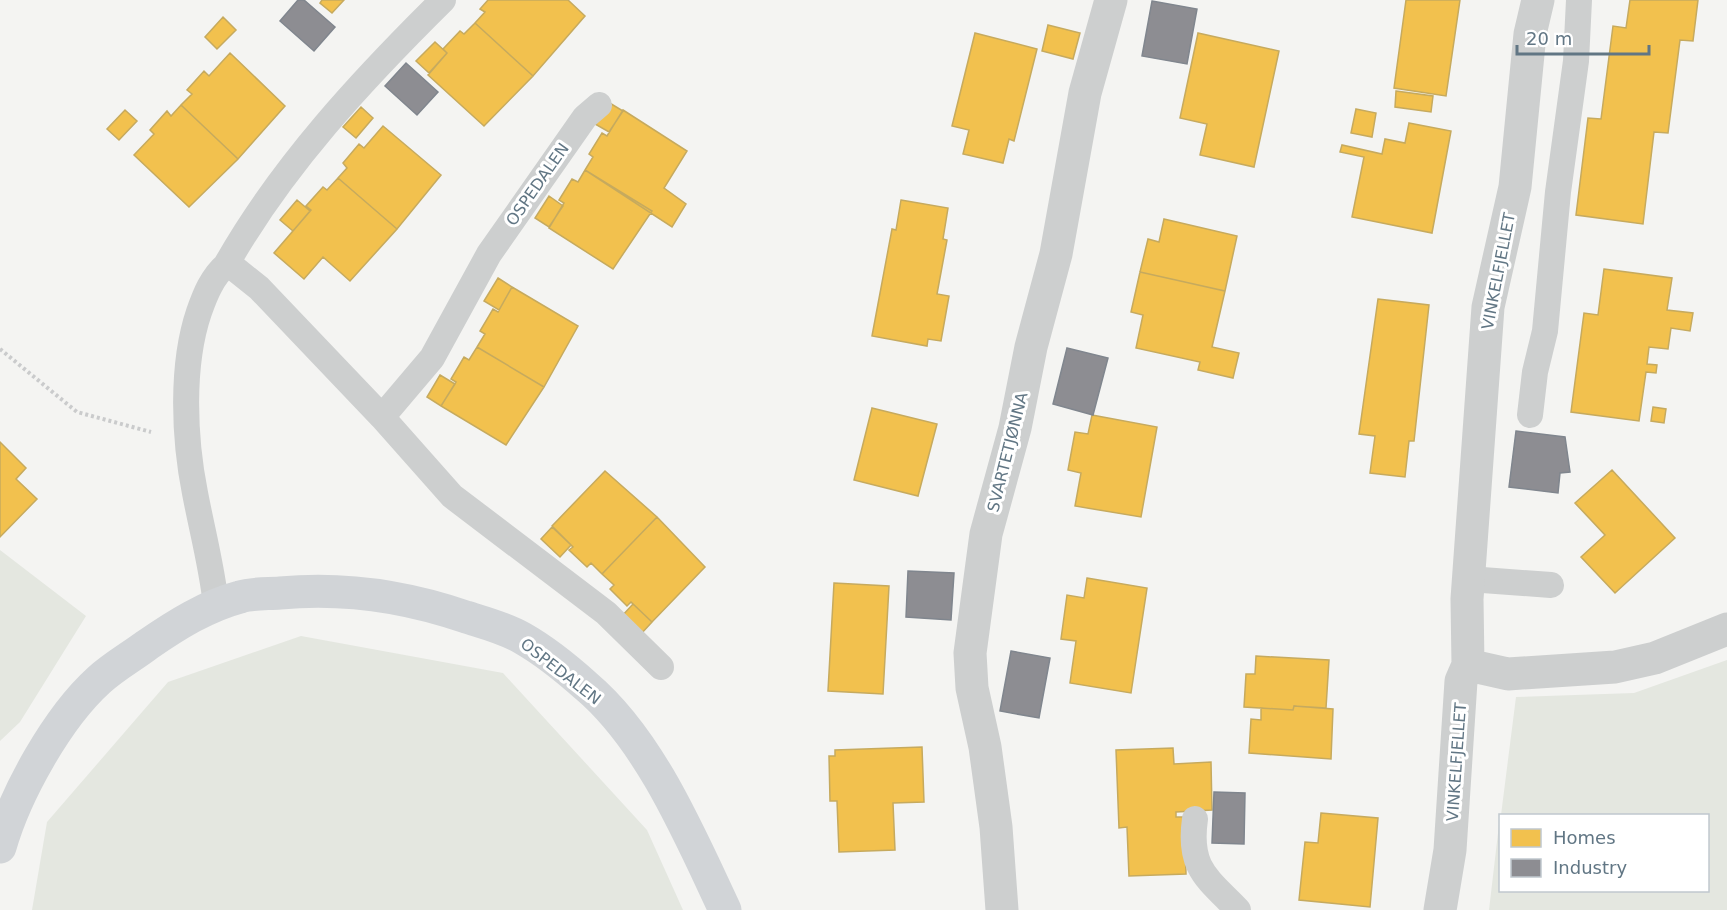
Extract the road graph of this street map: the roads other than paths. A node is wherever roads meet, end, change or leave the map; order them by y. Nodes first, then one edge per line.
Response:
1 (443, 0) edge
2 (1111, 0) edge
3 (1538, 0) edge
4 (1579, 0) edge
5 (599, 105) dead end
6 (226, 266) junction
7 (1530, 415) dead end
8 (382, 417) junction
9 (1469, 579) junction
10 (1551, 585) dead end
11 (216, 605) junction
12 (1727, 629) edge
13 (1467, 665) junction
14 (661, 667) dead end
15 (1195, 819) dead end
16 (0, 847) edge
17 (725, 910) edge
18 (1002, 910) edge
19 (1238, 910) edge
20 (1440, 910) edge

1 - 6 lane
2 - 18 street, SVARTETJØNNA
3 - 9 street, VINKELFJELLET
4 - 7 lane
5 - 8 lane, OSPEDALEN
6 - 8 lane
6 - 11 lane
8 - 14 lane
9 - 10 lane
9 - 13 street, VINKELFJELLET
11 - 16 street, OSPEDALEN
11 - 17 street, OSPEDALEN
12 - 13 street
13 - 20 street, VINKELFJELLET
15 - 19 lane

